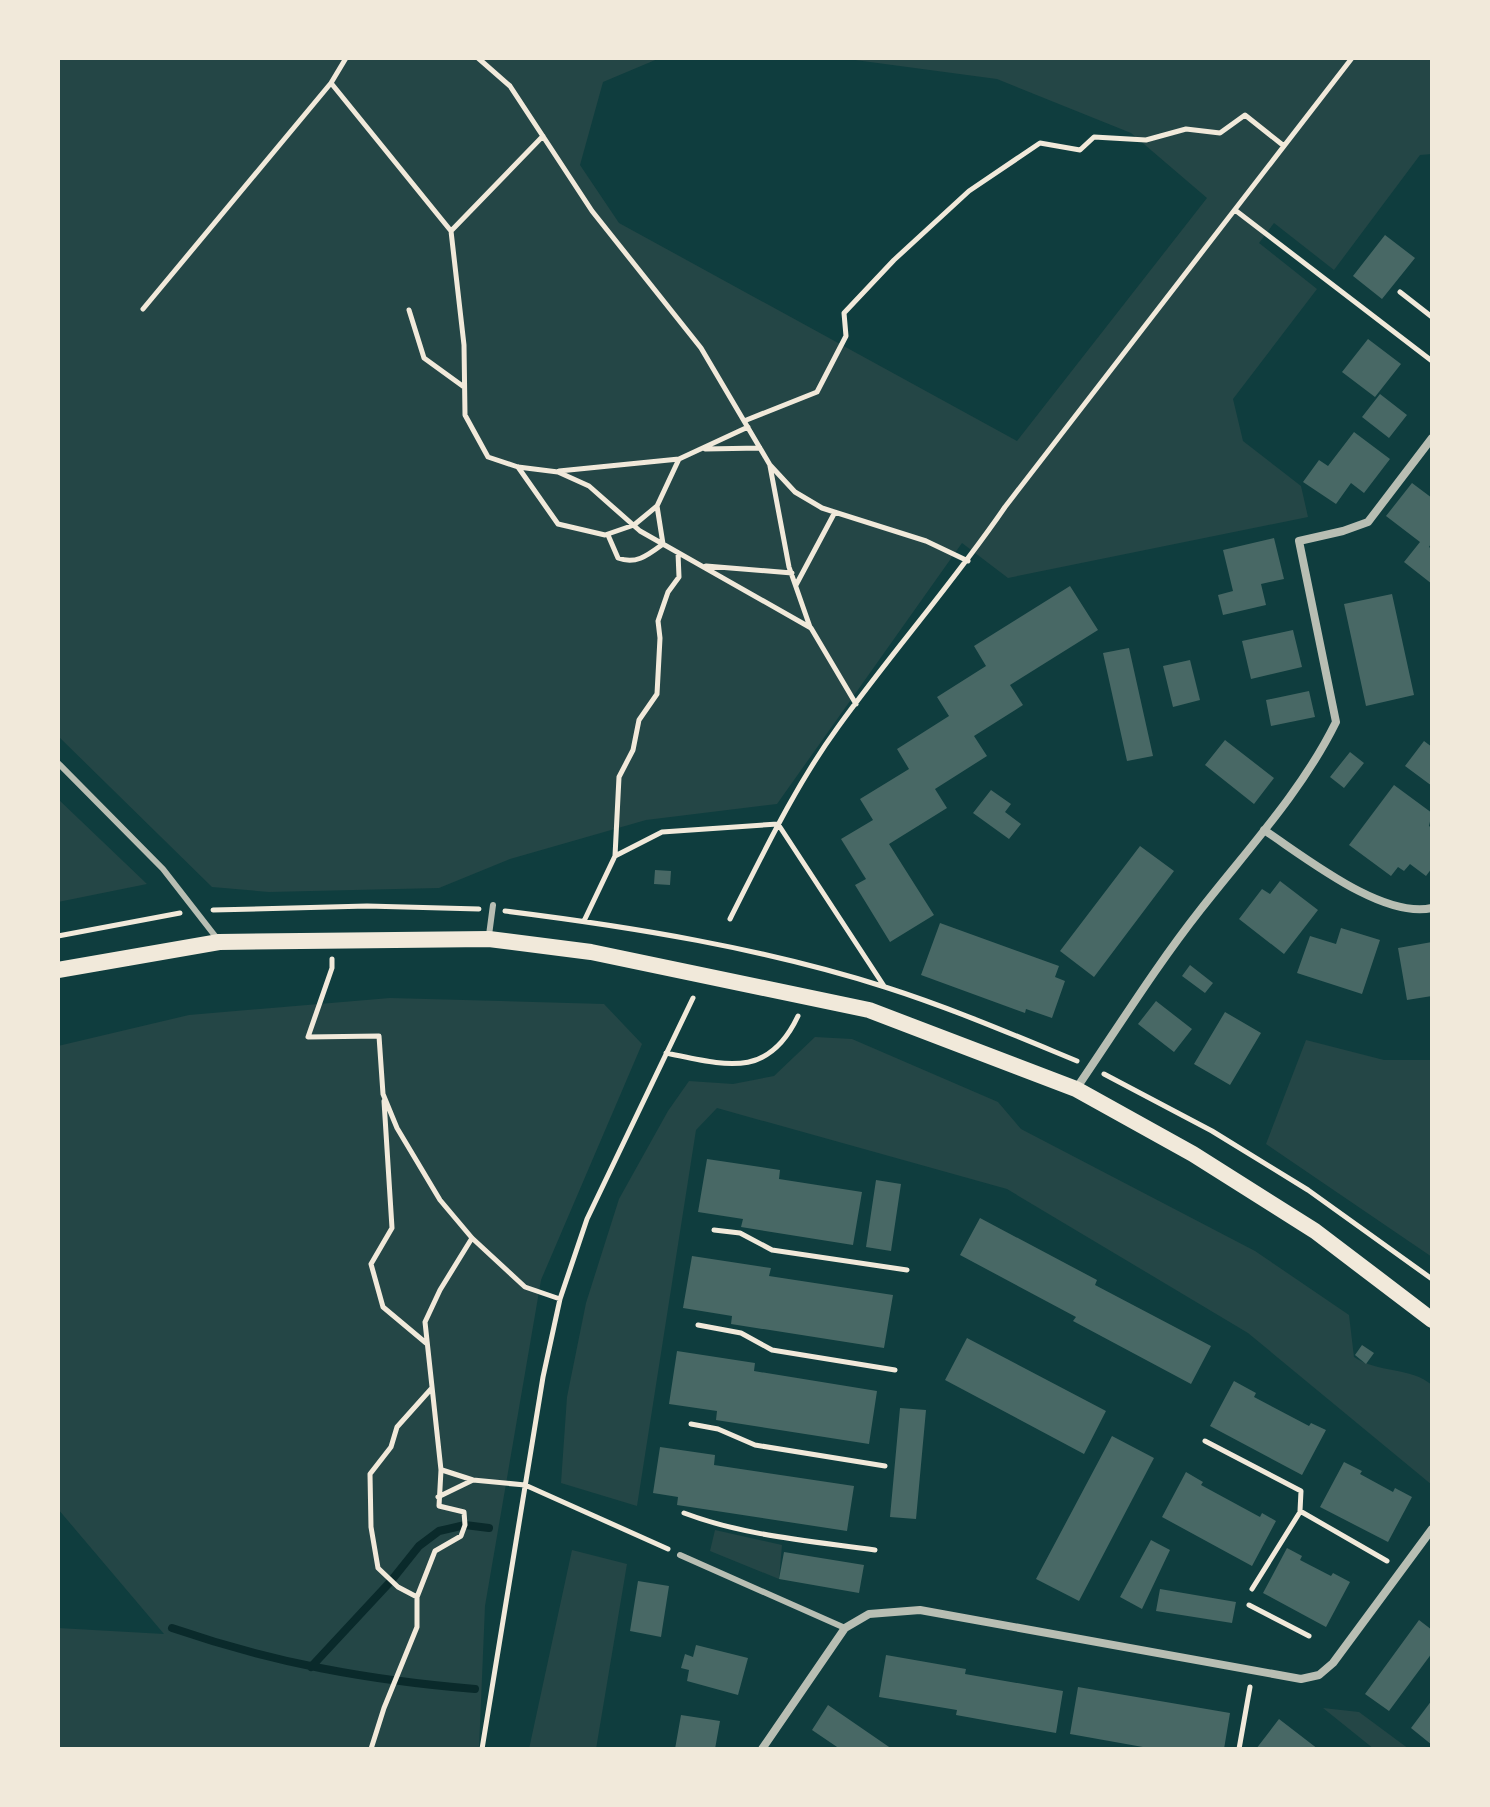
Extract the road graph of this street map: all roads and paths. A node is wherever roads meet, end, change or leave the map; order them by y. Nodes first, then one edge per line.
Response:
1 (346, 58) edge
2 (478, 58) edge
3 (1352, 58) edge
4 (331, 83) junction
5 (543, 136) junction
6 (1284, 146) junction
7 (1235, 210) junction
8 (451, 231) junction
9 (1400, 292) dead end
10 (143, 309) dead end
11 (409, 310) dead end
12 (1432, 317) edge
13 (1432, 361) edge
14 (464, 387) junction
15 (746, 424) junction
16 (1432, 438) edge
17 (760, 448) junction
18 (700, 449) junction
19 (679, 459) junction
20 (770, 465) junction
21 (518, 467) junction
22 (558, 472) junction
23 (657, 506) junction
24 (835, 512) junction
25 (634, 525) junction
26 (608, 535) junction
27 (663, 544) junction
28 (677, 552) junction
29 (968, 561) junction
30 (701, 566) junction
31 (792, 573) junction
32 (796, 585) junction
33 (811, 628) junction
34 (856, 704) junction
35 (58, 763) edge
36 (778, 824) junction
37 (1264, 830) junction
38 (615, 856) junction
39 (493, 905) dead end
40 (1432, 908) edge
41 (730, 919) dead end
42 (584, 921) dead end
43 (489, 939) junction
44 (219, 942) junction
45 (332, 968) dead end
46 (58, 970) edge
47 (884, 987) dead end
48 (808, 997) junction
49 (693, 998) dead end
50 (666, 1053) junction
51 (1076, 1089) junction
52 (383, 1094) junction
53 (714, 1230) dead end
54 (472, 1238) junction
55 (907, 1270) dead end
56 (560, 1299) junction
57 (1432, 1320) edge
58 (698, 1325) dead end
59 (427, 1344) junction
60 (895, 1370) dead end
61 (431, 1388) junction
62 (691, 1424) dead end
63 (1205, 1441) dead end
64 (885, 1466) dead end
65 (441, 1470) junction
66 (473, 1480) junction
67 (525, 1485) junction
68 (438, 1497) junction
69 (1300, 1511) junction
70 (684, 1513) dead end
71 (1432, 1529) edge
72 (875, 1550) dead end
73 (680, 1555) joint
74 (1402, 1569) junction
75 (1252, 1589) dead end
76 (417, 1597) junction
77 (1249, 1605) dead end
78 (845, 1628) junction
79 (1309, 1636) dead end
80 (1253, 1671) junction
81 (371, 1749) edge
82 (482, 1749) edge
83 (762, 1749) edge
84 (1239, 1749) edge

1 - 4 path
2 - 5 path
3 - 6 path
4 - 8 path
4 - 10 path
5 - 8 path
5 - 15 path
6 - 7 path
6 - 15 path
7 - 13 path
7 - 29 path
8 - 14 path
9 - 12 path
11 - 14 path
14 - 21 path
15 - 17 path
15 - 18 path
16 - 37 street
17 - 18 path
17 - 20 path
18 - 19 path
19 - 22 path
19 - 23 path
20 - 24 path
20 - 31 path
21 - 22 path
21 - 26 path
22 - 25 path
23 - 25 path
23 - 27 path
24 - 29 path
24 - 32 path
25 - 26 path
25 - 27 path
26 - 27 path
27 - 28 path
28 - 30 path
28 - 38 path
29 - 34 path
30 - 31 path
30 - 33 path
31 - 32 path
32 - 33 path
33 - 34 path
34 - 36 path
35 - 44 lane
36 - 38 path
36 - 41 path
36 - 47 path
37 - 40 street
37 - 51 street
38 - 42 path
39 - 43 lane
43 - 44 main road
43 - 48 main road
44 - 46 main road
45 - 52 path
48 - 50 path
48 - 51 main road
49 - 50 path
50 - 56 path
51 - 57 main road
52 - 54 path
52 - 59 path
53 - 55 path
54 - 56 path
54 - 59 path
56 - 67 path
58 - 60 path
59 - 61 path
61 - 65 path
61 - 76 path
62 - 64 path
63 - 69 path
65 - 66 path
65 - 68 path
66 - 67 path
66 - 68 path
67 - 73 path
67 - 82 path
68 - 76 path
69 - 74 path
69 - 75 path
70 - 72 path
71 - 74 street
73 - 78 lane
74 - 80 street
76 - 81 path
77 - 79 path
78 - 80 street
78 - 83 street
80 - 84 path

